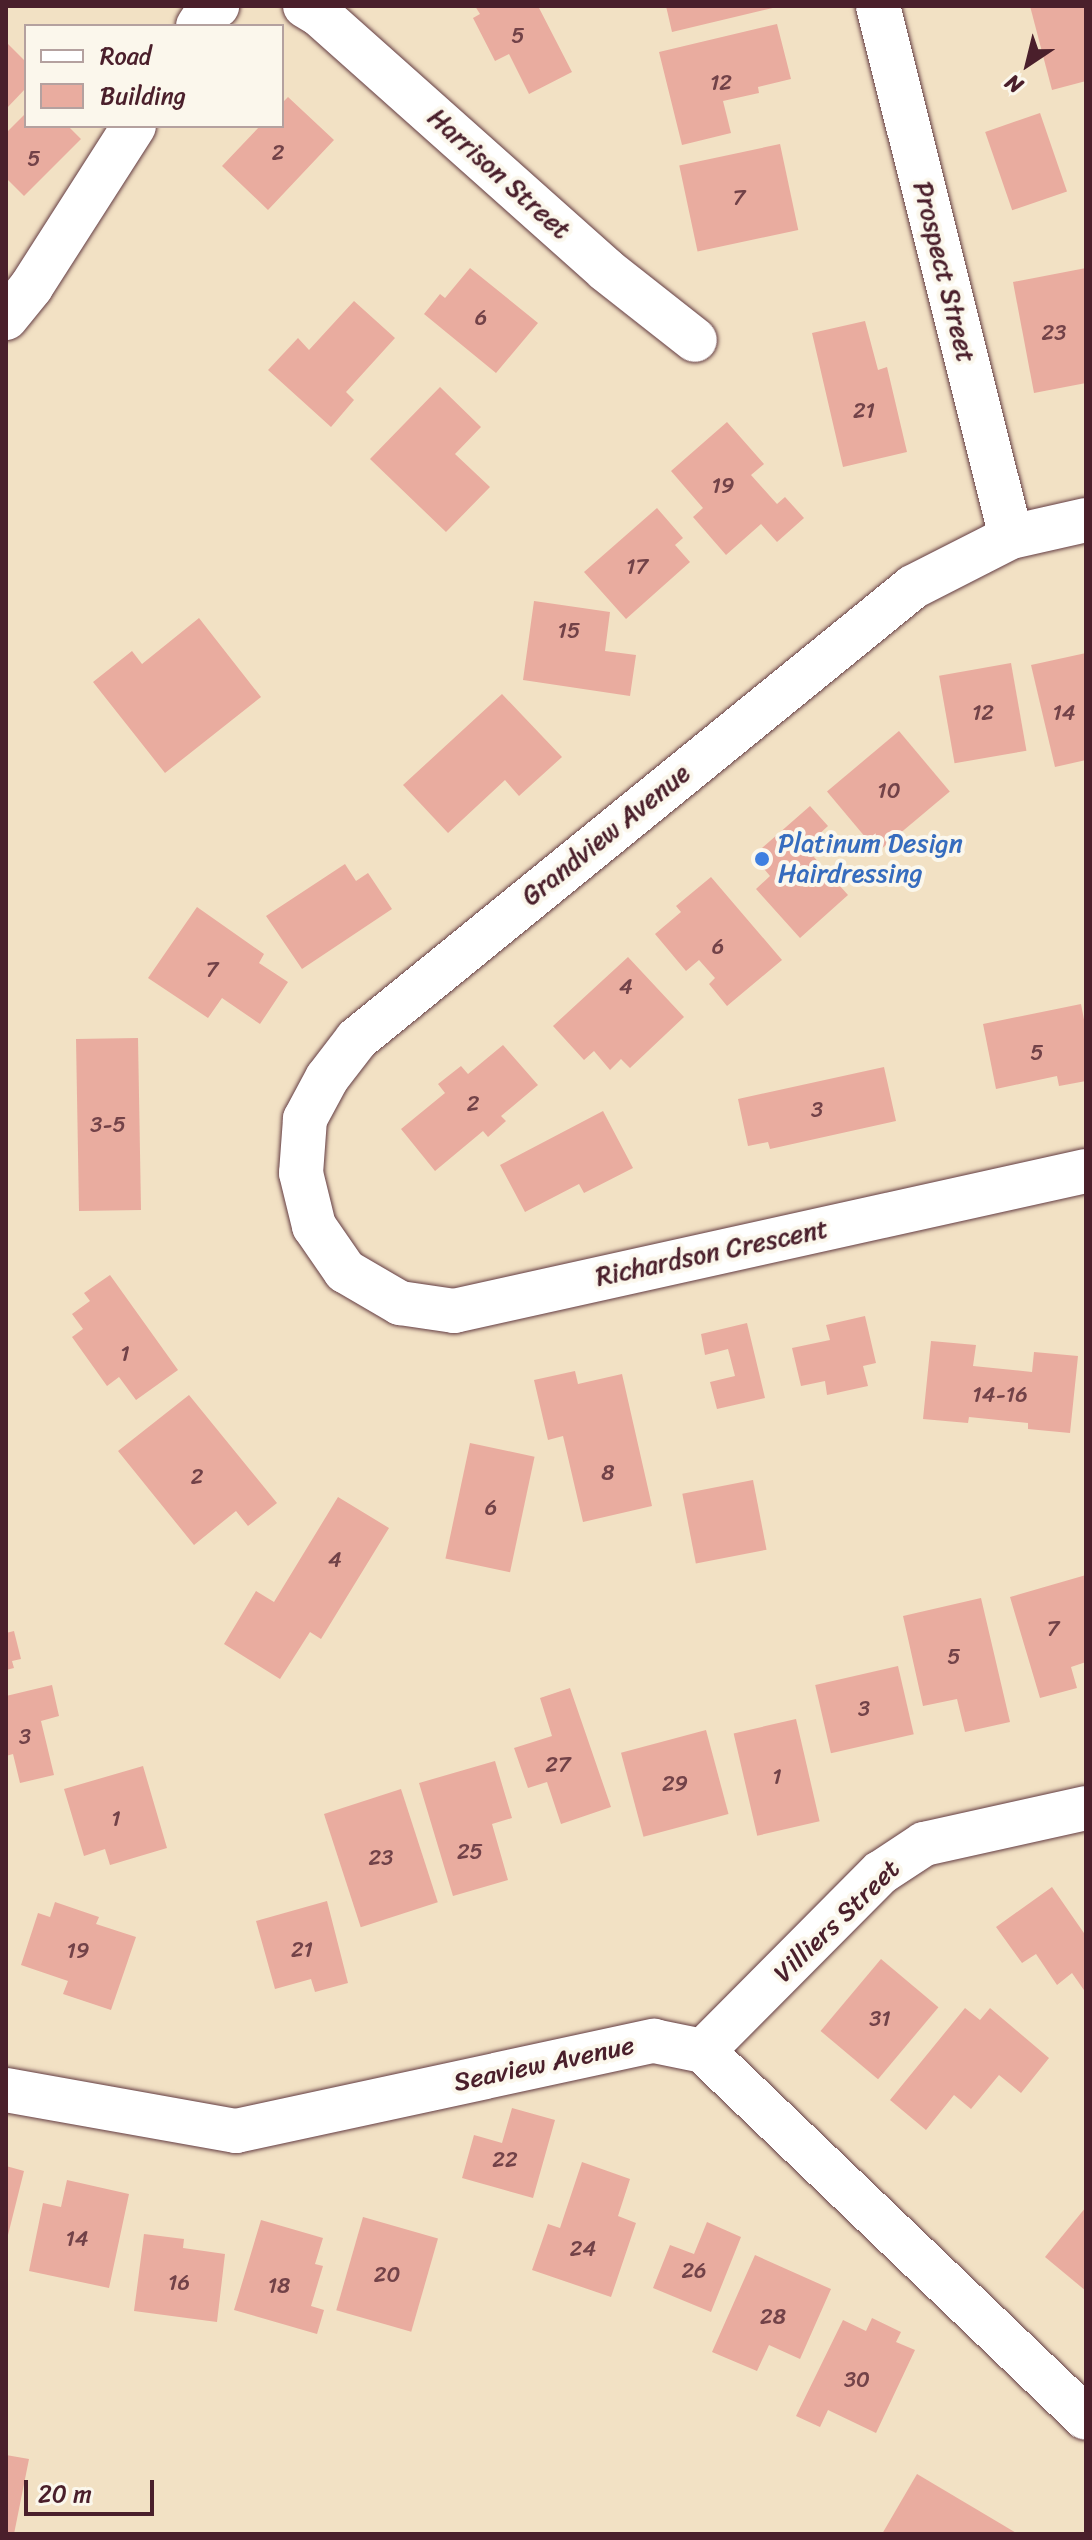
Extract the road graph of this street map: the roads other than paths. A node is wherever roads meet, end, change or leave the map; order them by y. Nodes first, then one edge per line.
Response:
1 (217, 6) edge
2 (305, 6) edge
3 (878, 6) edge
4 (199, 24) edge
5 (133, 128) edge
6 (6, 318) edge
7 (695, 340) dead end
8 (1086, 520) edge
9 (1011, 537) junction
10 (1086, 1171) edge
11 (345, 1271) joint
12 (1086, 1808) edge
13 (703, 2051) junction
14 (6, 2090) edge
15 (1086, 2418) edge

1 - 4 street
2 - 7 street, Harrison Street
3 - 9 street, Prospect Street
5 - 6 street
8 - 9 street, Grandview Avenue
9 - 11 street, Grandview Avenue
10 - 11 street, Richardson Crescent
12 - 13 street, Villiers Street
13 - 14 street, Seaview Avenue
13 - 15 street

